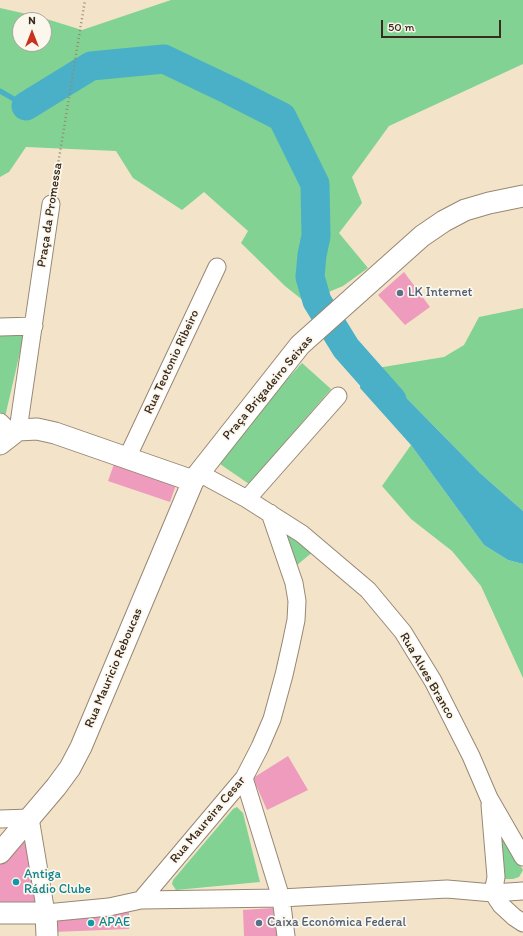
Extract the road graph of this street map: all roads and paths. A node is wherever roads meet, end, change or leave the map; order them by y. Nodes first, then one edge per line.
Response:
1 (85, 0) edge
2 (523, 196) edge
3 (51, 204) joint
4 (217, 266) dead end
5 (34, 326) junction
6 (0, 327) edge
7 (338, 396) dead end
8 (8, 433) edge
9 (127, 458) junction
10 (196, 477) junction
11 (247, 499) junction
12 (270, 513) junction
13 (244, 778) junction
14 (490, 798) junction
15 (30, 818) junction
16 (0, 819) edge
17 (0, 853) edge
18 (523, 857) edge
19 (523, 890) edge
20 (493, 893) junction
21 (281, 898) junction
22 (141, 900) junction
23 (46, 913) junction
24 (0, 914) edge
25 (523, 923) edge
26 (47, 936) edge
27 (286, 936) edge

1 - 3 path, Praça da Promessa
2 - 10 street, Praça Brigadeiro Seixas
3 - 5 street, Praça da Promessa
4 - 9 street, Rua Teotonio Ribeiro
5 - 6 street
5 - 8 street, Praça da Promessa
7 - 11 street
8 - 9 street
9 - 10 street
10 - 11 street
10 - 15 street, Rua Mauricio Reboucas
11 - 12 street
12 - 13 street, Rua Maureira Cesar
12 - 14 street, Rua Alves Branco
13 - 21 street
13 - 22 street, Rua Maureira Cesar
14 - 18 street, Rua Alves Branco
14 - 20 street
15 - 16 street
15 - 17 street, Rua Mauricio Reboucas
15 - 23 street
19 - 20 street
20 - 21 street
20 - 25 street
21 - 22 street
21 - 27 street
22 - 23 street
23 - 24 street
23 - 26 street

